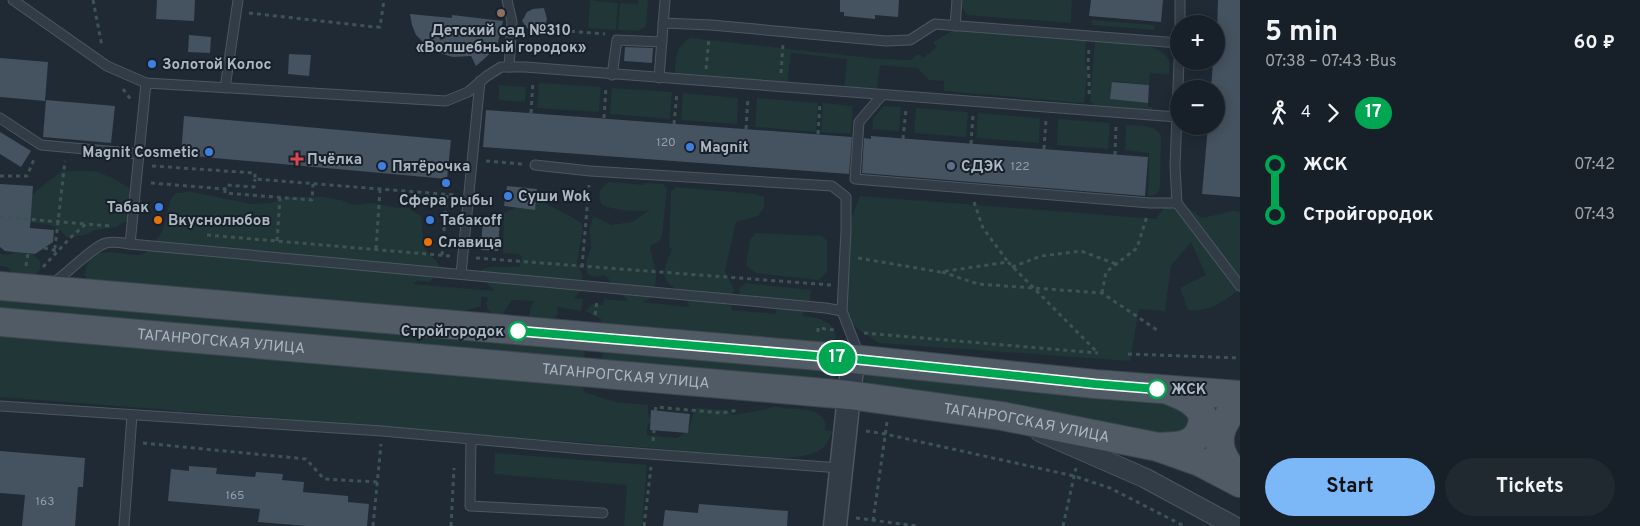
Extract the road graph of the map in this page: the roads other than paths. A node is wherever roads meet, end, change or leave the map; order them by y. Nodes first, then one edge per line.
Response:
1 (12, 0) edge
2 (238, 0) edge
3 (507, 0) edge
4 (665, 0) edge
5 (957, 0) edge
6 (1180, 0) edge
7 (1180, 15) edge
8 (663, 23) junction
9 (955, 26) junction
10 (662, 42) junction
11 (1170, 42) edge
12 (508, 67) junction
13 (612, 75) junction
14 (659, 78) junction
15 (480, 82) junction
16 (146, 83) junction
17 (225, 88) junction
18 (882, 95) junction
19 (1170, 116) edge
20 (0, 118) edge
21 (1176, 135) edge
22 (140, 154) junction
23 (535, 165) road end
24 (1177, 203) junction
25 (130, 244) junction
26 (461, 274) junction
27 (0, 286) edge
28 (1240, 286) edge
29 (44, 290) junction
30 (842, 311) junction
31 (0, 322) edge
32 (857, 359) junction
33 (1169, 390) junction
34 (849, 395) junction
35 (1240, 395) edge
36 (0, 406) edge
37 (1240, 406) edge
38 (132, 415) junction
39 (1002, 416) junction
40 (471, 439) junction
41 (1158, 447) junction
42 (841, 468) junction
43 (1240, 482) edge
44 (603, 513) dead end
45 (836, 521) edge
46 (124, 526) edge
47 (1234, 526) edge

1 - 16 lane
2 - 17 lane
3 - 12 lane
4 - 8 lane
5 - 9 lane
6 - 7 lane
8 - 9 lane
8 - 10 lane
9 - 11 lane
10 - 13 lane
10 - 14 lane
12 - 13 lane
12 - 15 lane
13 - 14 lane
14 - 18 lane
15 - 17 lane
15 - 26 lane
16 - 17 lane
16 - 22 lane
18 - 19 lane
18 - 24 lane
20 - 22 lane
21 - 24 lane
22 - 25 lane
23 - 30 lane
24 - 28 lane
25 - 26 lane
25 - 29 lane
26 - 30 lane
27 - 29 main road
29 - 32 main road
30 - 32 lane
31 - 34 main road, ТАГАНРОГСКАЯ УЛИЦА
32 - 33 main road
32 - 34 street
33 - 35 main road
33 - 41 main road
34 - 39 main road, ТАГАНРОГСКАЯ УЛИЦА
34 - 42 street
36 - 38 lane
37 - 43 main road
38 - 40 lane
38 - 46 lane
39 - 41 main road, ТАГАНРОГСКАЯ УЛИЦА
39 - 47 street
40 - 42 lane
40 - 44 lane
41 - 43 main road, ТАГАНРОГСКАЯ УЛИЦА
42 - 45 street

